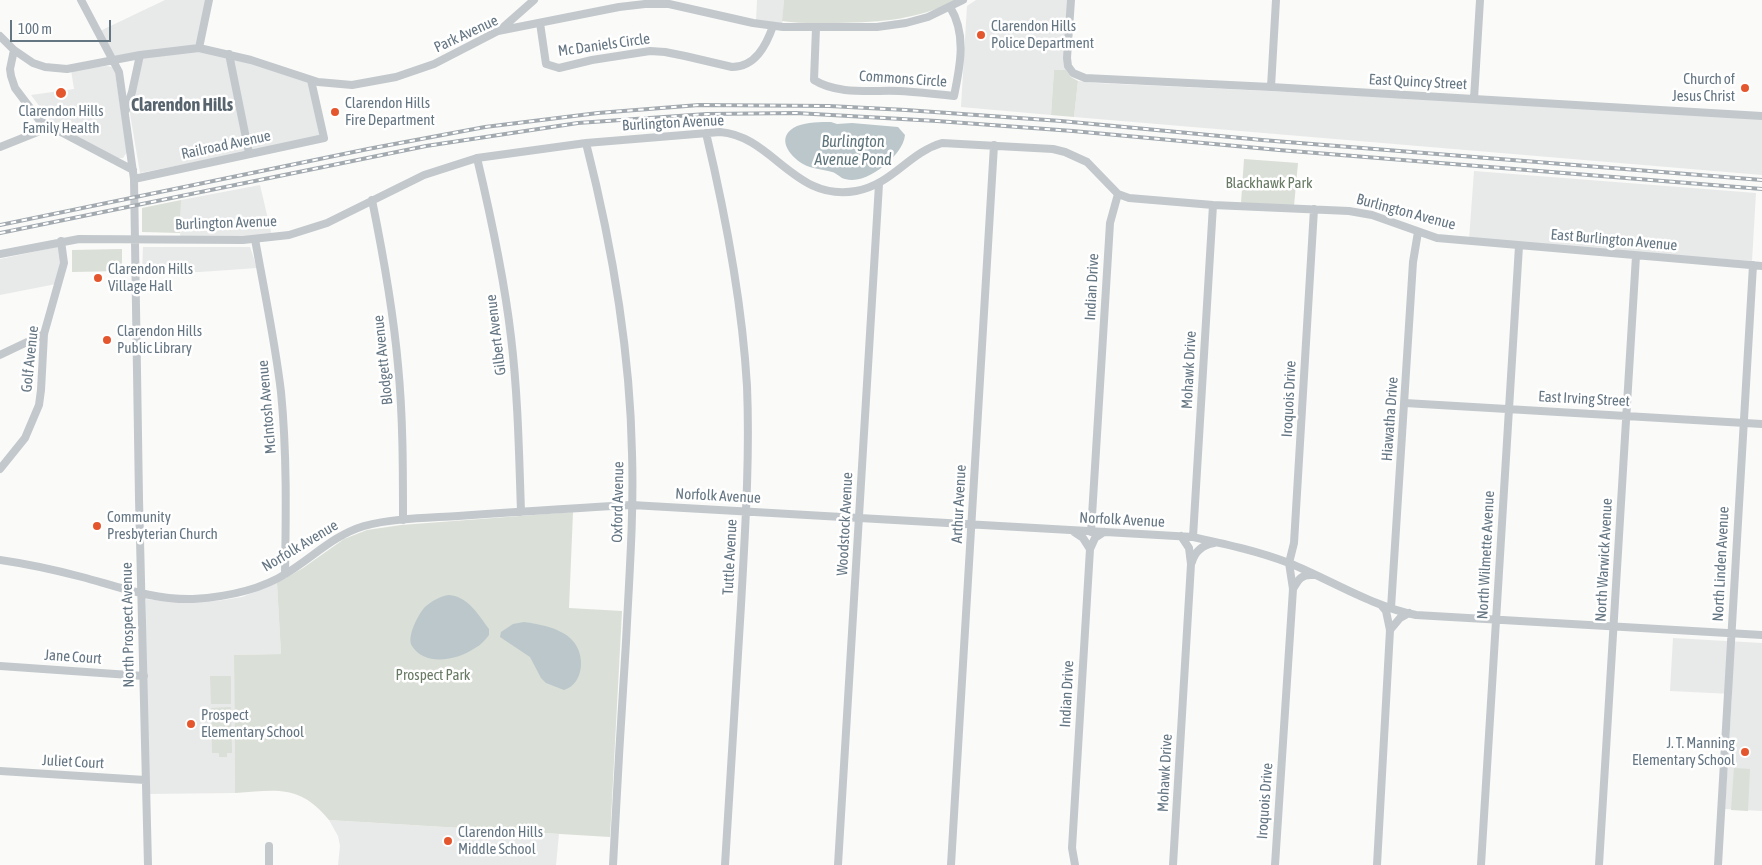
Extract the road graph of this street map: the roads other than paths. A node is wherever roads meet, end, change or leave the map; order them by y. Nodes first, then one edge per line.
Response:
1 (81, 0) edge
2 (209, 0) edge
3 (534, 0) edge
4 (963, 0) edge
5 (1072, 0) edge
6 (1276, 0) edge
7 (1480, 0) edge
8 (950, 7) junction
9 (540, 23) junction
10 (773, 26) junction
11 (816, 28) junction
12 (498, 32) junction
13 (0, 36) edge
14 (199, 48) junction
15 (14, 50) junction
16 (140, 54) junction
17 (229, 54) junction
18 (113, 60) junction
19 (311, 80) junction
20 (1270, 87) junction
21 (1474, 99) junction
22 (125, 112) junction
23 (1762, 116) edge
24 (50, 127) junction
25 (706, 133) junction
26 (586, 143) junction
27 (994, 145) junction
28 (0, 147) edge
29 (248, 154) junction
30 (477, 158) junction
31 (133, 174) junction
32 (879, 184) junction
33 (1118, 194) junction
34 (372, 200) junction
35 (1213, 205) junction
36 (1314, 209) junction
37 (1418, 232) junction
38 (135, 238) junction
39 (255, 239) junction
40 (61, 241) junction
41 (1463, 241) joint
42 (1519, 246) junction
43 (0, 254) edge
44 (1636, 256) junction
45 (1752, 265) junction
46 (1762, 266) edge
47 (44, 334) junction
48 (0, 355) edge
49 (1405, 402) junction
50 (1509, 409) junction
51 (1626, 416) junction
52 (1744, 423) junction
53 (1762, 424) edge
54 (0, 469) edge
55 (632, 505) junction
56 (522, 512) junction
57 (746, 512) junction
58 (859, 518) junction
59 (403, 520) junction
60 (972, 525) junction
61 (1072, 531) junction
62 (1091, 532) junction
63 (1104, 532) junction
64 (1181, 536) junction
65 (1193, 537) junction
66 (1217, 542) junction
67 (1090, 549) junction
68 (0, 560) edge
69 (1289, 563) junction
70 (1191, 564) junction
71 (285, 574) junction
72 (1317, 575) junction
73 (1292, 589) junction
74 (142, 594) junction
75 (1380, 604) junction
76 (1391, 608) junction
77 (1409, 613) junction
78 (1496, 619) junction
79 (1614, 626) junction
80 (1390, 630) junction
81 (1731, 633) junction
82 (1762, 635) edge
83 (0, 666) edge
84 (144, 676) junction
85 (0, 771) edge
86 (145, 780) junction
87 (270, 846) dead end
88 (148, 865) edge
89 (268, 865) edge
90 (613, 865) edge
91 (725, 865) edge
92 (838, 865) edge
93 (951, 865) edge
94 (1075, 865) edge
95 (1173, 865) edge
96 (1275, 865) edge
97 (1377, 865) edge
98 (1482, 865) edge
99 (1599, 865) edge
100 (1718, 865) edge

1 - 18 street, North Prospect Avenue
2 - 14 street
3 - 12 street
4 - 8 street, Park Avenue
5 - 20 street, East Quincy Street
6 - 20 street
7 - 21 street
8 - 11 street, Park Avenue
8 - 11 street, Commons Circle
9 - 10 street, Park Avenue
9 - 10 street, Mc Daniels Circle
9 - 12 street, Park Avenue
10 - 11 street, Park Avenue
12 - 19 street, Park Avenue
13 - 15 street, Park Avenue
14 - 16 street, Park Avenue
14 - 17 street, Park Avenue
15 - 18 street, Park Avenue
15 - 24 street
16 - 18 street, Park Avenue
16 - 22 street
17 - 19 street, Park Avenue
17 - 29 street
18 - 22 street, North Prospect Avenue
19 - 29 street, Railroad Avenue
20 - 21 street, East Quincy Street
21 - 23 street, East Quincy Street
22 - 31 street, North Prospect Avenue
24 - 28 street
24 - 31 street
25 - 26 street, Burlington Avenue
25 - 32 street, Burlington Avenue
25 - 57 street, Tuttle Avenue
26 - 30 street, Burlington Avenue
26 - 55 street, Oxford Avenue
27 - 32 street, Burlington Avenue
27 - 33 street, Burlington Avenue
27 - 60 street, Arthur Avenue
29 - 31 street, Railroad Avenue
30 - 34 street, Burlington Avenue
30 - 56 street, Gilbert Avenue
31 - 38 street, North Prospect Avenue
32 - 58 street, Woodstock Avenue
33 - 35 street, Burlington Avenue
33 - 62 street, Indian Drive
34 - 39 street, Burlington Avenue
34 - 59 street, Blodgett Avenue
35 - 36 street, Burlington Avenue
35 - 65 street, Mohawk Drive
36 - 37 street, Burlington Avenue
36 - 69 street, Iroquois Drive
37 - 41 street, Burlington Avenue
37 - 49 street, Hiawatha Drive
38 - 39 street, Burlington Avenue
38 - 40 street, Burlington Avenue
38 - 74 street, North Prospect Avenue
39 - 71 street, McIntosh Avenue
40 - 43 street, Burlington Avenue
40 - 47 street, Golf Avenue
41 - 42 street, East Burlington Avenue
42 - 44 street, East Burlington Avenue
42 - 50 street, North Wilmette Avenue
44 - 45 street, East Burlington Avenue
44 - 51 street, North Warwick Avenue
45 - 46 street, East Burlington Avenue
45 - 52 street, North Linden Avenue
47 - 48 street
47 - 54 street, Golf Avenue
49 - 50 street, East Irving Street
49 - 76 street, Hiawatha Drive
50 - 51 street, East Irving Street
50 - 78 street, North Wilmette Avenue
51 - 52 street, East Irving Street
51 - 79 street, North Warwick Avenue
52 - 53 street, East Irving Street
52 - 81 street, North Linden Avenue
55 - 56 street, Norfolk Avenue
55 - 57 street, Norfolk Avenue
55 - 90 street, Oxford Avenue
56 - 59 street, Norfolk Avenue
57 - 58 street, Norfolk Avenue
57 - 91 street, Tuttle Avenue
58 - 60 street, Norfolk Avenue
58 - 92 street, Woodstock Avenue
59 - 71 street, Norfolk Avenue
60 - 61 street, Norfolk Avenue
60 - 93 street, Arthur Avenue
61 - 62 street, Norfolk Avenue
61 - 67 street
62 - 63 street, Norfolk Avenue
63 - 64 street, Norfolk Avenue
63 - 67 street
64 - 65 street, Norfolk Avenue
64 - 70 street, Mohawk Drive
65 - 66 street, Norfolk Avenue
66 - 69 street, Norfolk Avenue
66 - 70 street
67 - 94 street, Indian Drive
68 - 74 street, Norfolk Avenue
69 - 72 street, Norfolk Avenue
69 - 73 street, Iroquois Drive
70 - 95 street, Mohawk Drive
71 - 74 street, Norfolk Avenue
72 - 73 street
72 - 75 street, Norfolk Avenue
73 - 96 street, Iroquois Drive
74 - 84 street, North Prospect Avenue
75 - 76 street, Norfolk Avenue
75 - 80 street
76 - 77 street, Norfolk Avenue
77 - 78 street, Norfolk Avenue
77 - 80 street
78 - 79 street, Norfolk Avenue
78 - 98 street, North Wilmette Avenue
79 - 81 street, Norfolk Avenue
79 - 99 street, North Warwick Avenue
80 - 97 street
81 - 82 street, Norfolk Avenue
81 - 100 street, North Linden Avenue
83 - 84 street, Jane Court
84 - 86 street, North Prospect Avenue
85 - 86 street, Juliet Court
86 - 88 street, North Prospect Avenue
87 - 89 street

